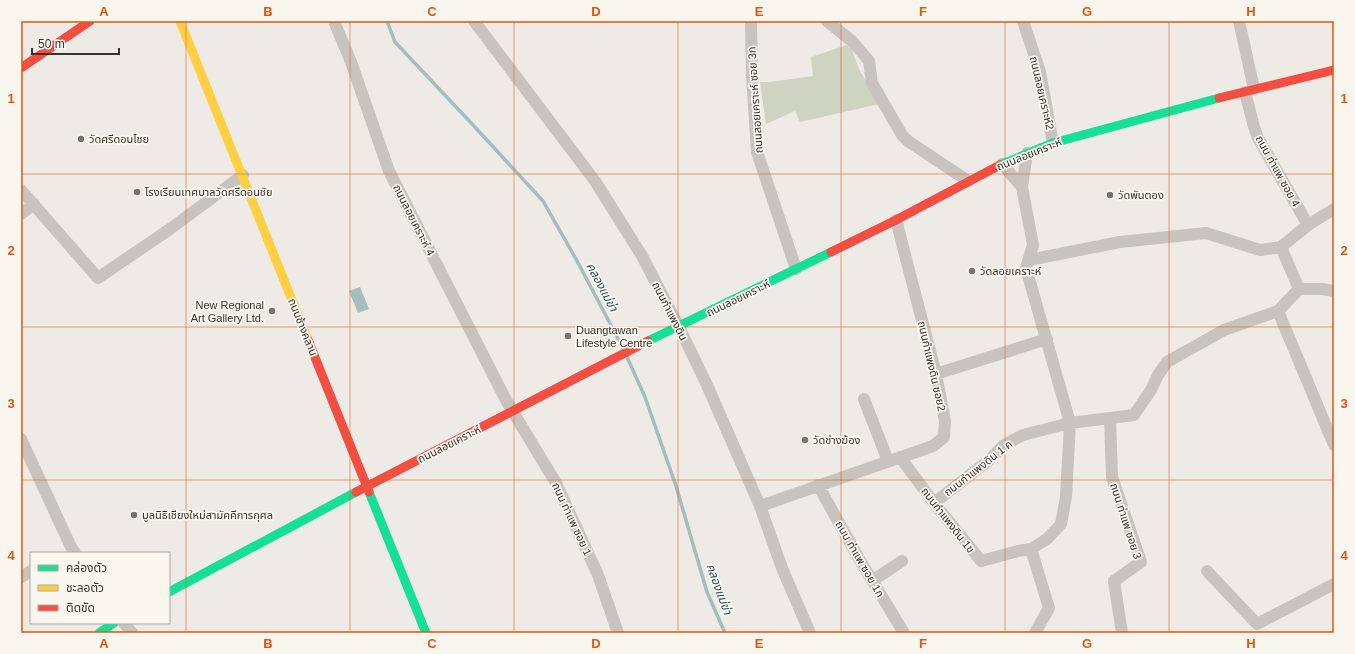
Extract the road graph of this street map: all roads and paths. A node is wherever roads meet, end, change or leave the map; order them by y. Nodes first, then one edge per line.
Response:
1 (90, 21) edge
2 (180, 21) edge
3 (334, 21) edge
4 (474, 21) edge
5 (751, 21) edge
6 (827, 21) edge
7 (1023, 21) edge
8 (1239, 21) edge
9 (21, 68) edge
10 (1334, 70) edge
11 (1250, 90) junction
12 (1054, 143) junction
13 (1027, 153) junction
14 (1002, 164) junction
15 (243, 175) junction
16 (968, 181) junction
17 (1022, 187) junction
18 (21, 190) edge
19 (34, 204) junction
20 (1334, 209) edge
21 (21, 214) edge
22 (896, 220) junction
23 (1308, 225) junction
24 (1281, 247) junction
25 (1029, 260) junction
26 (796, 269) junction
27 (1299, 289) junction
28 (1334, 291) edge
29 (1278, 311) junction
30 (679, 327) junction
31 (1046, 339) junction
32 (936, 374) junction
33 (864, 399) dead end
34 (512, 412) junction
35 (1110, 418) junction
36 (1070, 423) junction
37 (21, 439) edge
38 (1334, 445) edge
39 (900, 457) junction
40 (888, 461) junction
41 (818, 485) junction
42 (367, 486) junction
43 (934, 503) junction
44 (760, 506) junction
45 (1031, 549) junction
46 (69, 551) edge
47 (902, 561) dead end
48 (1207, 571) dead end
49 (30, 572) edge
50 (21, 577) edge
51 (872, 581) junction
52 (1334, 584) edge
53 (170, 591) edge
54 (112, 624) edge
55 (125, 624) edge
56 (99, 633) edge
57 (132, 633) edge
58 (426, 633) edge
59 (618, 633) edge
60 (810, 633) edge
61 (904, 633) edge
62 (1035, 633) edge
63 (1122, 633) edge

1 - 9 street
2 - 15 street, ถนนช้างคลาน
3 - 34 street, ถนนลอยเคราะห์ 4
4 - 30 street, ถนนกำแพงดิน
5 - 26 street, ถนนลอยเคราะห์ ซอย 3ก
6 - 16 street
7 - 12 street, ถนนลอยเคราะห์2
8 - 11 street, ถนน ท่าแพ ซอย 4
10 - 11 street, ถนนลอยเคราะห์
11 - 12 street, ถนนลอยเคราะห์
11 - 23 street, ถนน ท่าแพ ซอย 4
12 - 13 street, ถนนลอยเคราะห์
13 - 14 street, ถนนลอยเคราะห์
13 - 17 street
14 - 16 street, ถนนลอยเคราะห์
14 - 17 street
15 - 19 street
15 - 42 street, ถนนช้างคลาน
16 - 22 street, ถนนลอยเคราะห์
17 - 25 street
18 - 19 street
19 - 21 street
20 - 23 street
22 - 26 street, ถนนลอยเคราะห์
22 - 32 street, ถนนกำแพงดิน ซอย2
23 - 24 street
24 - 25 street
24 - 27 street
25 - 31 street
26 - 30 street, ถนนลอยเคราะห์
27 - 28 street
27 - 29 street
29 - 35 street
29 - 38 street
30 - 34 street, ถนนลอยเคราะห์
30 - 44 street, ถนนกำแพงดิน
31 - 32 street
31 - 36 street
32 - 39 street, ถนนกำแพงดิน ซอย2
33 - 40 street
34 - 42 street, ถนนลอยเคราะห์
34 - 59 street, ถนน ท่าแพ ซอย 1
35 - 36 street, ถนนกำแพงดิน 1 ค
35 - 63 street, ถนน ท่าแพ ซอย 3
36 - 43 street, ถนนกำแพงดิน 1 ค
36 - 45 street
37 - 46 street
39 - 40 street, ถนนกำแพงดิน ซอย2
39 - 43 street, ถนนกำแพงดิน 1ข
40 - 41 street, ถนนกำแพงดิน ซอย2
41 - 44 street, ถนนกำแพงดิน ซอย2
41 - 51 street, ถนน ท่าแพ ซอย 1ก
42 - 53 street, ถนนลอยเคราะห์
42 - 58 street, ถนนช้างคลาน
43 - 45 street, ถนนกำแพงดิน 1ข
44 - 60 street, ถนนกำแพงดิน
45 - 62 street
47 - 51 street
48 - 52 street
49 - 50 street
51 - 61 street, ถนน ท่าแพ ซอย 1ก
54 - 56 street
55 - 57 street

